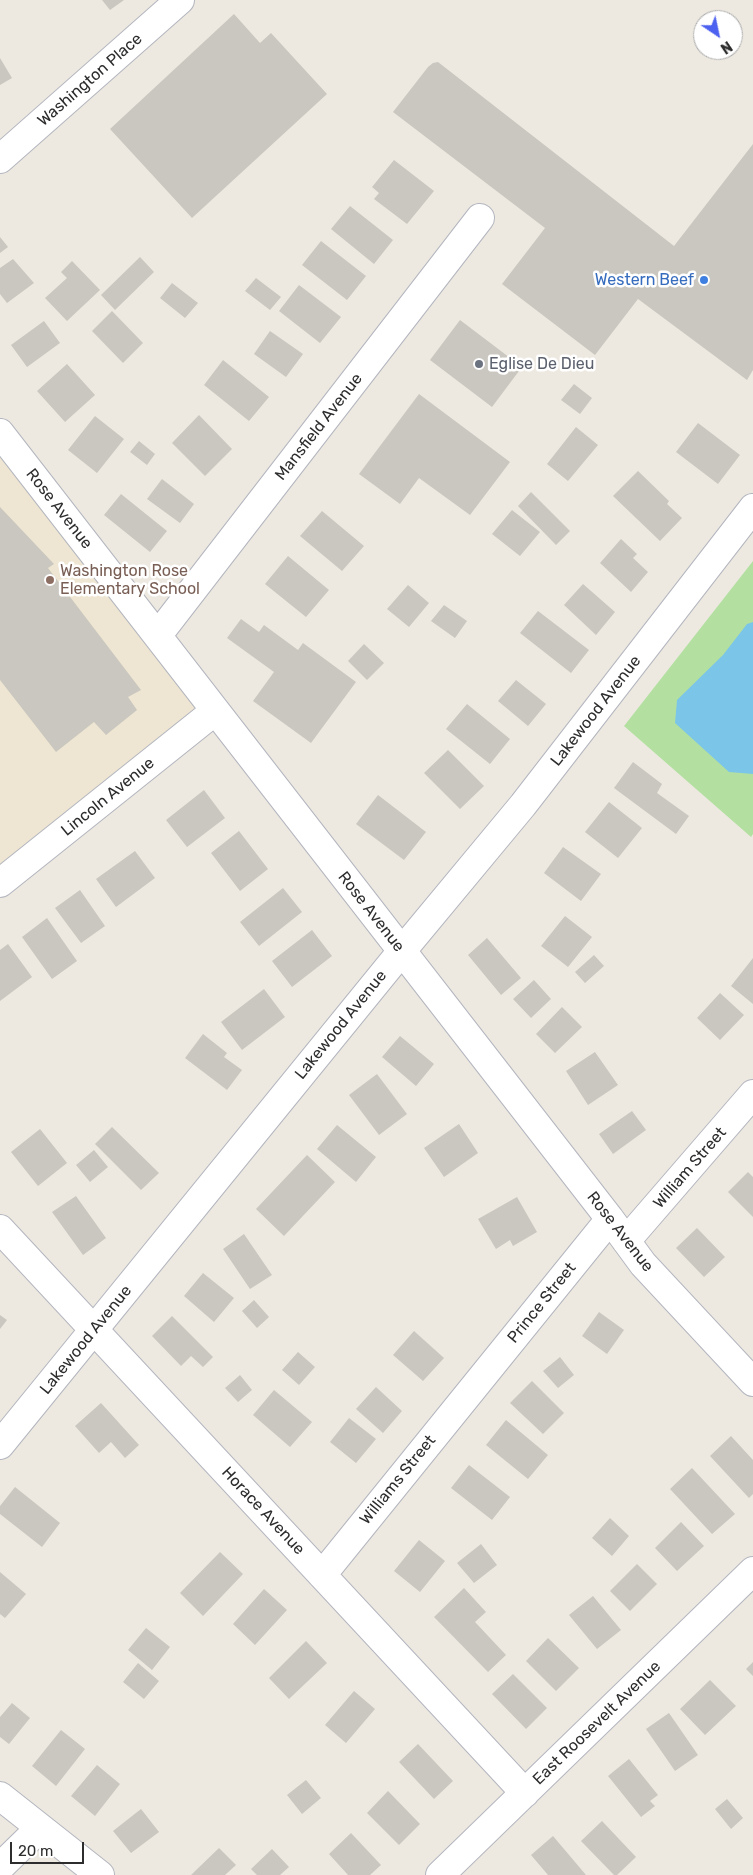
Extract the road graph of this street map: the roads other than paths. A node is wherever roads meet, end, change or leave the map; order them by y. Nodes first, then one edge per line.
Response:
1 (180, 0) edge
2 (0, 159) edge
3 (480, 218) dead end
4 (0, 433) edge
5 (753, 508) edge
6 (158, 636) junction
7 (216, 711) junction
8 (0, 883) edge
9 (401, 952) junction
10 (753, 1094) edge
11 (610, 1219) junction
12 (0, 1229) edge
13 (626, 1241) junction
14 (95, 1330) junction
15 (753, 1382) edge
16 (475, 1386) joint
17 (0, 1445) edge
18 (753, 1571) edge
19 (322, 1575) junction
20 (524, 1793) junction
21 (0, 1796) edge
22 (40, 1828) junction
23 (0, 1867) edge
24 (100, 1875) edge
25 (440, 1875) edge

1 - 2 street, Washington Place
3 - 6 street, Mansfield Avenue
4 - 6 street, Rose Avenue
5 - 9 street, Lakewood Avenue
6 - 7 street, Rose Avenue
7 - 8 street, Lincoln Avenue
7 - 9 street, Rose Avenue
9 - 11 street, Rose Avenue
9 - 14 street, Lakewood Avenue
10 - 13 street, William Street
11 - 13 street, Rose Avenue
11 - 16 street, Prince Street
12 - 14 street, Horace Avenue
13 - 15 street, Rose Avenue
14 - 17 street, Lakewood Avenue
14 - 19 street, Horace Avenue
16 - 19 street, Williams Street
18 - 20 street, East Roosevelt Avenue
19 - 20 street, Horace Avenue
20 - 25 street, East Roosevelt Avenue
21 - 22 street
22 - 23 street
22 - 24 street

